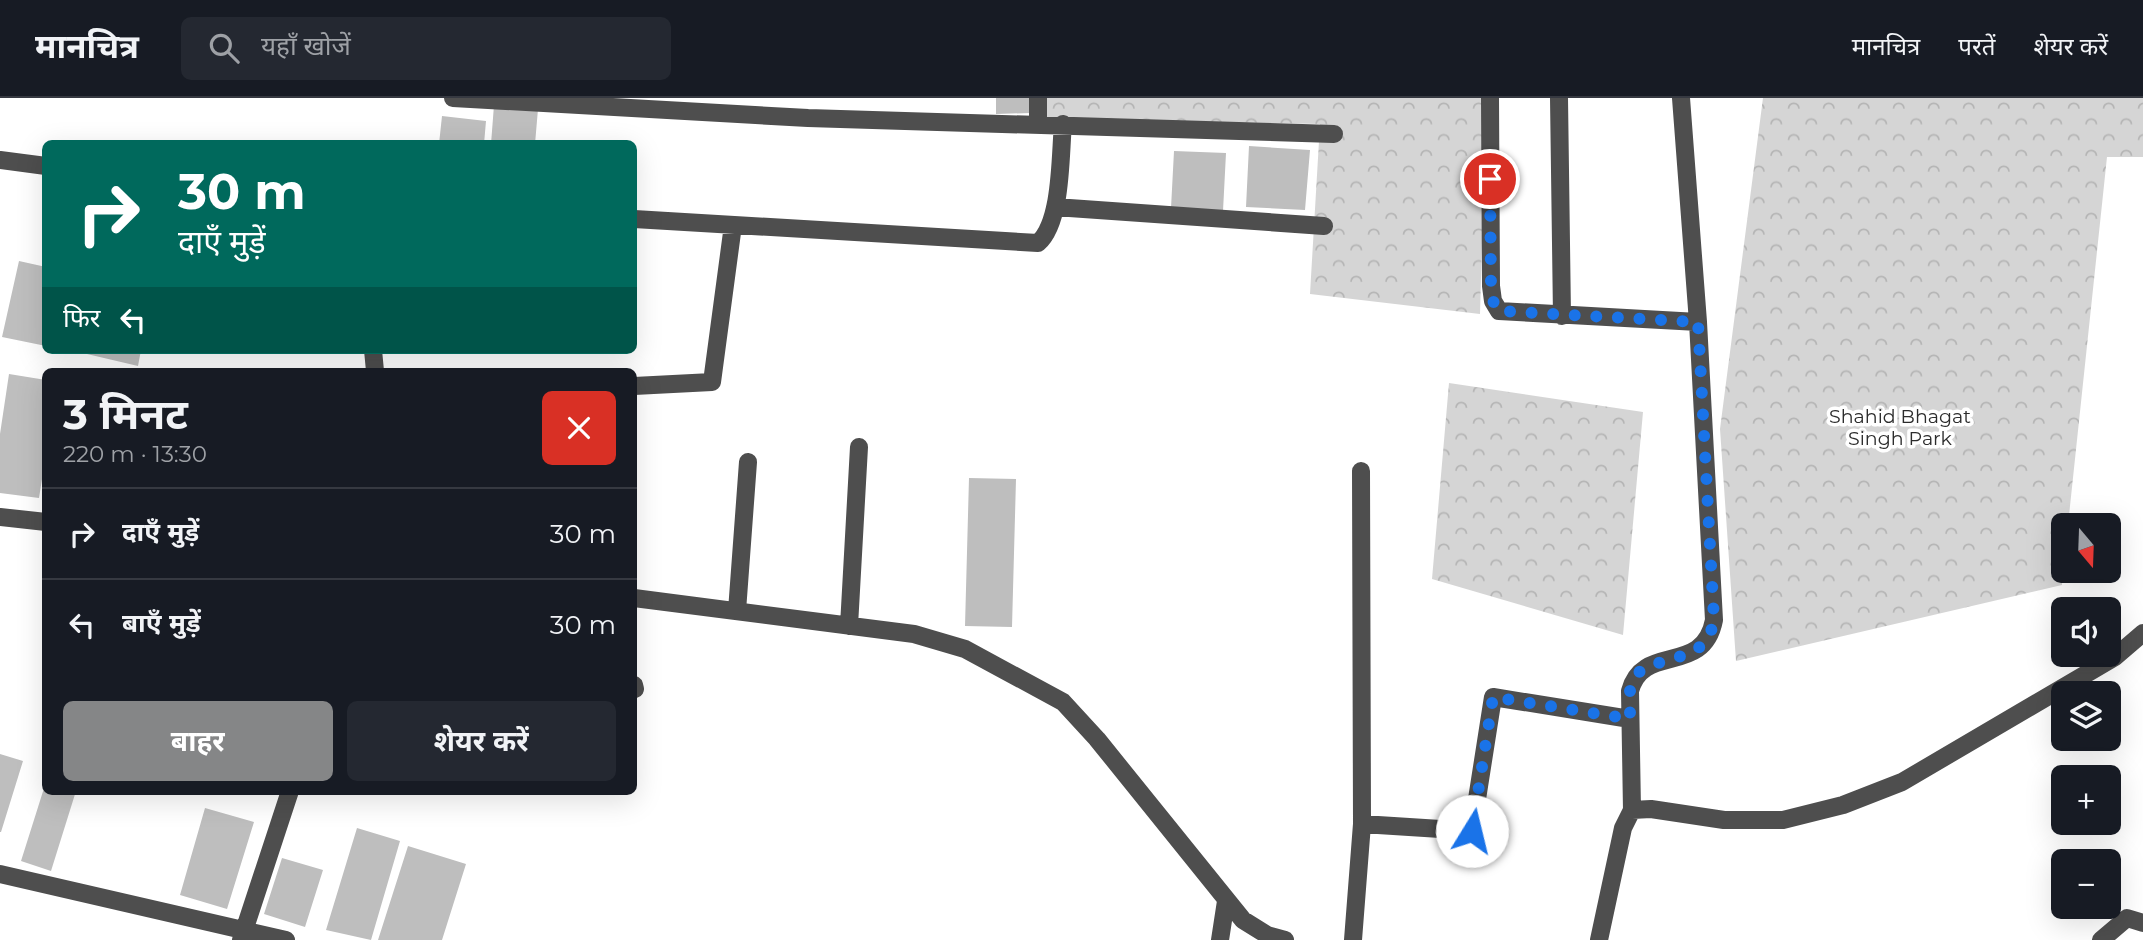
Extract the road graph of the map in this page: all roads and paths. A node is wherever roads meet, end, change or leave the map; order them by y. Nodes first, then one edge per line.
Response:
1 (453, 98) edge
2 (1038, 98) edge
3 (1490, 98) edge
4 (1559, 98) edge
5 (1681, 98) edge
6 (727, 105) edge
7 (1038, 124) junction
8 (1063, 124) junction
9 (1334, 134) dead end
10 (0, 160) edge
11 (42, 165) edge
12 (0, 167) edge
13 (1055, 206) junction
14 (637, 219) edge
15 (733, 225) junction
16 (1324, 226) dead end
17 (1562, 316) junction
18 (1698, 322) junction
19 (637, 386) edge
20 (859, 447) dead end
21 (748, 462) dead end
22 (1361, 471) dead end
23 (0, 517) edge
24 (42, 522) edge
25 (637, 598) edge
26 (737, 611) junction
27 (849, 626) junction
28 (2143, 632) edge
29 (1630, 719) junction
30 (289, 795) edge
31 (1632, 810) junction
32 (1362, 824) junction
33 (0, 874) edge
34 (1226, 901) junction
35 (2143, 923) edge
36 (242, 935) edge
37 (286, 940) edge
38 (1220, 940) edge
39 (1285, 940) edge
40 (1353, 940) edge
41 (1599, 940) edge
42 (2101, 940) edge

1 - 6 street
2 - 7 street
3 - 17 street
4 - 17 street
5 - 18 street
6 - 7 street
7 - 8 street
8 - 9 street
8 - 13 street
10 - 11 street
10 - 12 street
13 - 15 street
13 - 16 street
14 - 15 street
15 - 19 street
17 - 18 street
18 - 29 street
20 - 27 street
21 - 26 street
22 - 32 street
23 - 24 street
25 - 26 street
26 - 27 street
27 - 34 street
28 - 31 street
29 - 31 street
29 - 32 street
30 - 36 street
31 - 41 street
32 - 40 street
33 - 36 street
34 - 38 street
34 - 39 street
35 - 42 street
36 - 37 street

